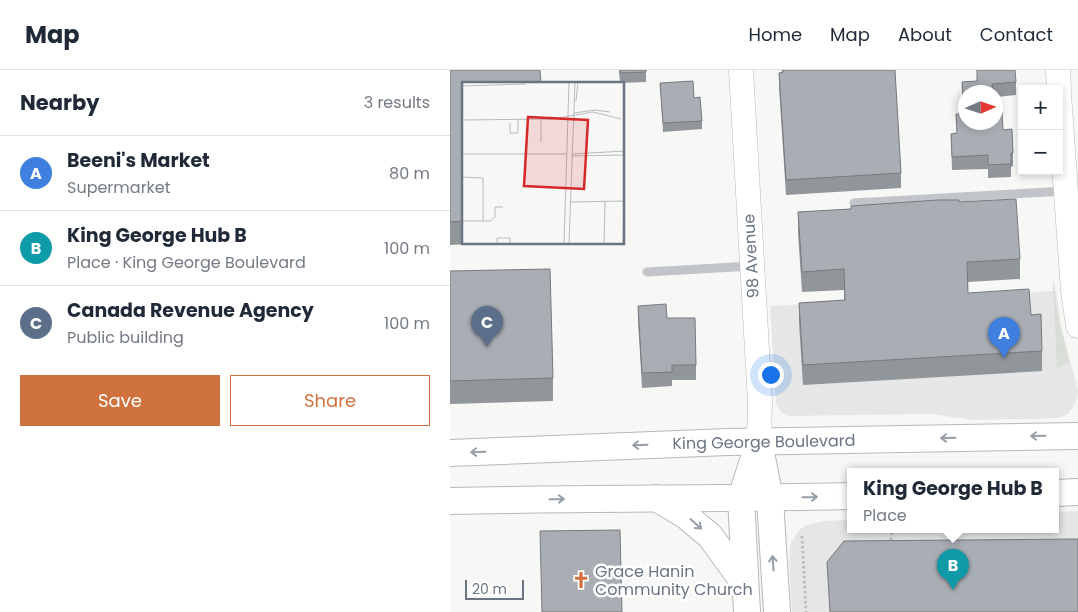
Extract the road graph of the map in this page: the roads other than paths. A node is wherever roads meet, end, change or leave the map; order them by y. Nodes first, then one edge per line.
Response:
1 (741, 70) edge
2 (1058, 70) edge
3 (1059, 85) edge
4 (1062, 130) edge
5 (1066, 191) junction
6 (854, 203) dead end
7 (752, 266) junction
8 (647, 272) dead end
9 (1078, 326) edge
10 (1078, 436) edge
11 (759, 442) junction
12 (450, 453) edge
13 (1059, 492) edge
14 (1078, 492) edge
15 (847, 496) edge
16 (655, 498) junction
17 (740, 498) junction
18 (770, 498) junction
19 (450, 501) edge
20 (745, 585) junction
21 (747, 612) edge
22 (777, 612) edge

1 - 7 street, 98 Avenue
2 - 3 street
4 - 5 street
5 - 6 lane
5 - 9 street
7 - 8 lane
7 - 11 street, 98 Avenue
10 -> 11 main road, King George Boulevard
11 -> 12 main road, King George Boulevard
11 - 17 main road
11 - 18 main road
13 - 14 main road
18 -> 15 main road
16 - 17 main road
19 -> 16 main road
16 -> 20 main road
17 - 18 main road
17 - 20 main road
22 -> 18 main road
20 - 21 main road

